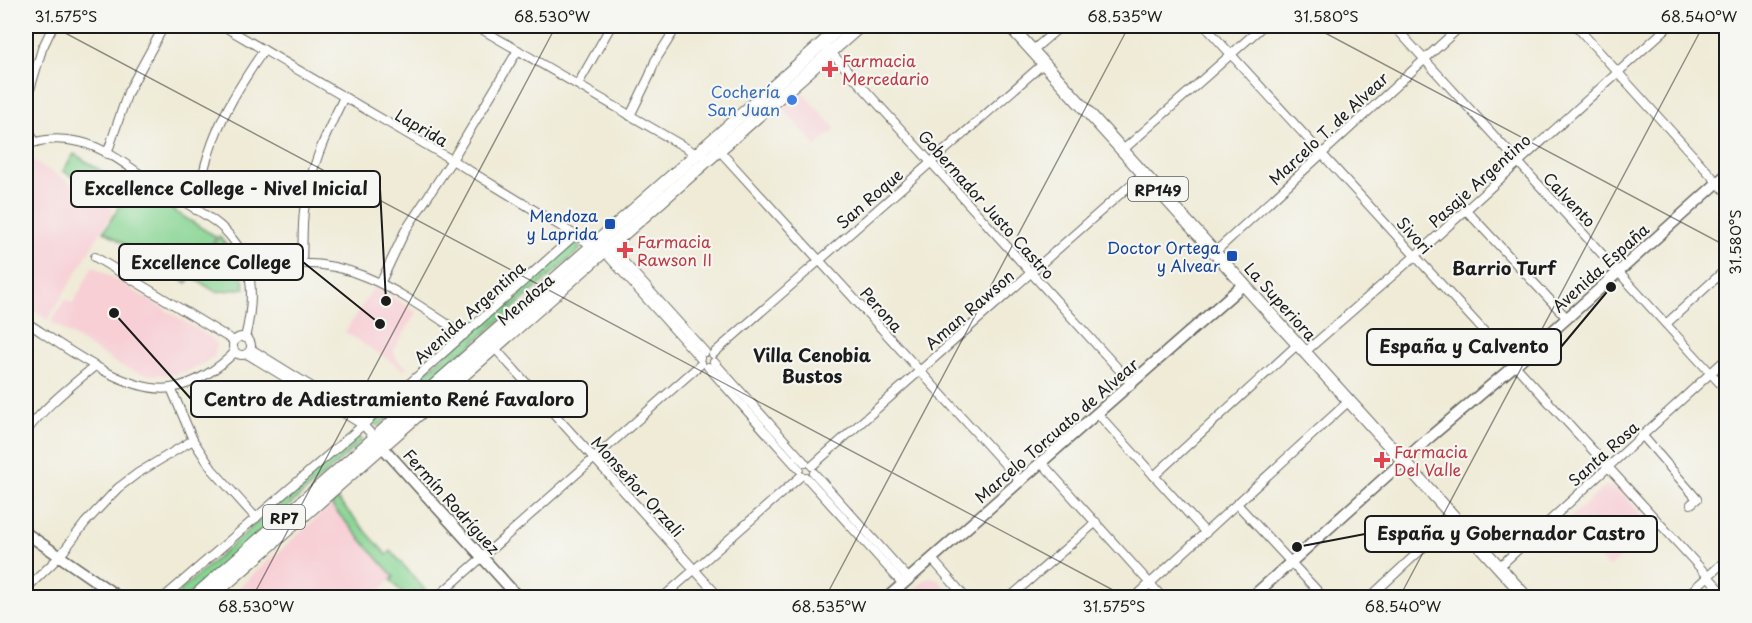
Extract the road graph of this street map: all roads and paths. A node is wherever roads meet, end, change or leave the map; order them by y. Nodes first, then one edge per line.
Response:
1 (53, 26) edge
2 (164, 26) edge
3 (223, 26) edge
4 (476, 26) edge
5 (611, 26) edge
6 (677, 26) edge
7 (842, 26) edge
8 (860, 26) edge
9 (1010, 26) edge
10 (1061, 26) edge
11 (1205, 26) edge
12 (1263, 26) edge
13 (1394, 26) edge
14 (1461, 26) edge
15 (1576, 26) edge
16 (1670, 26) edge
17 (827, 47) junction
18 (264, 50) junction
19 (518, 50) junction
20 (1033, 50) junction
21 (1232, 55) junction
22 (1424, 59) junction
23 (1044, 63) junction
24 (1618, 71) junction
25 (578, 84) junction
26 (344, 97) junction
27 (26, 103) edge
28 (630, 116) junction
29 (26, 120) edge
30 (35, 142) junction
31 (26, 146) edge
32 (718, 150) junction
33 (1123, 150) junction
34 (107, 153) junction
35 (1321, 153) junction
36 (696, 154) junction
37 (452, 160) junction
38 (931, 162) junction
39 (1518, 162) junction
40 (694, 173) junction
41 (1144, 173) junction
42 (1722, 178) edge
43 (1726, 192) edge
44 (1465, 209) junction
45 (196, 210) junction
46 (575, 235) junction
47 (593, 246) junction
48 (607, 249) junction
49 (1215, 252) junction
50 (1415, 256) junction
51 (95, 258) dead end
52 (819, 260) junction
53 (302, 263) junction
54 (1726, 269) edge
55 (1618, 271) junction
56 (1031, 273) junction
57 (249, 276) junction
58 (381, 282) junction
59 (1244, 284) junction
60 (1566, 317) junction
61 (26, 322) edge
62 (1666, 324) junction
63 (464, 335) junction
64 (245, 338) junction
65 (234, 341) junction
66 (491, 343) junction
67 (1301, 348) junction
68 (249, 351) junction
69 (235, 352) junction
70 (707, 359) junction
71 (1726, 359) edge
72 (1515, 365) junction
73 (95, 366) junction
74 (920, 371) junction
75 (1711, 373) junction
76 (1132, 384) junction
77 (171, 388) junction
78 (1726, 390) edge
79 (1349, 401) junction
80 (1098, 414) junction
81 (363, 425) junction
82 (26, 432) edge
83 (1642, 435) junction
84 (193, 440) junction
85 (378, 442) junction
86 (595, 458) junction
87 (1403, 461) junction
88 (1042, 463) junction
89 (1608, 467) junction
90 (806, 471) junction
91 (1154, 476) junction
92 (1020, 482) junction
93 (1237, 504) junction
94 (1691, 504) dead end
95 (256, 518) junction
96 (1455, 518) junction
97 (1096, 522) junction
98 (26, 533) edge
99 (1206, 533) junction
100 (60, 556) junction
101 (482, 557) junction
102 (932, 559) junction
103 (1726, 560) edge
104 (1291, 562) junction
105 (1499, 567) junction
106 (695, 569) junction
107 (1709, 576) junction
108 (906, 581) junction
109 (1150, 583) junction
110 (26, 589) edge
111 (1726, 596) edge
112 (120, 597) edge
113 (164, 597) edge
114 (193, 597) edge
115 (210, 597) edge
116 (436, 597) edge
117 (519, 597) edge
118 (662, 597) edge
119 (720, 597) edge
120 (887, 597) edge
121 (966, 597) edge
122 (1009, 597) edge
123 (1134, 597) edge
124 (1163, 597) edge
125 (1251, 597) edge
126 (1323, 597) edge
127 (1369, 597) edge
128 (1527, 597) edge
129 (1684, 597) edge

1 - 27 street
2 - 34 street
3 - 18 street, Laprida
4 - 19 street
5 - 25 street
6 - 28 street
7 - 17 main road, Mendoza / RP7
8 - 17 main road, Mendoza / RP7
9 - 20 main road, La Superiora / RP149
10 - 20 street
11 - 21 street, Sivori
12 - 21 street
13 - 22 street, Calvento
14 - 22 street, Marcelo T. de Alvear
15 - 24 street
16 - 24 street, Pasaje Argentino
17 - 32 main road, Mendoza / RP7
17 - 32 main road, Mendoza / RP7
17 - 38 street, Gobernador Justo Castro
18 - 26 street, Laprida
18 - 45 street
19 - 25 street
19 - 37 street
20 - 23 main road, La Superiora / RP149
21 - 33 street
21 - 35 street, Sivori
22 - 35 street, Marcelo T. de Alvear
22 - 39 street, Calvento
23 - 33 main road, La Superiora / RP149
23 - 38 street, San Roque
24 - 39 street, Pasaje Argentino
24 - 42 street
25 - 28 street
26 - 37 street, Laprida
26 - 53 street
28 - 36 street
29 - 30 street
30 - 31 street
30 - 34 street
32 - 36 main road, Mendoza / RP7
32 - 40 main road, Mendoza / RP7
32 - 52 street, Perona
33 - 41 main road, La Superiora / RP149
34 - 45 street
35 - 49 street, Marcelo T. de Alvear
35 - 50 street, Sivori
36 - 40 street
36 - 47 main road, Mendoza / RP7
37 - 46 street, Laprida
37 - 58 street
38 - 52 street, San Roque
38 - 56 street, Gobernador Justo Castro
39 - 44 street, Pasaje Argentino
39 - 55 street, Calvento
40 - 48 main road, Mendoza / RP7
41 - 49 main road, La Superiora / RP149
41 - 56 street, Aman Rawson
42 - 43 street
42 - 55 street, Avenida España
44 - 50 street, Pasaje Argentino
44 - 60 street
45 - 57 street
46 - 47 street, Laprida
46 - 63 street, Avenida Argentina
47 - 48 street, Laprida
47 - 66 main road, Mendoza / RP7
48 - 66 main road, Mendoza / RP7
48 - 70 street, Laprida
49 - 59 main road, La Superiora / RP149
50 - 67 street, Pasaje Argentino
50 - 72 street, Sivori
51 - 65 street
52 - 70 street, San Roque
52 - 74 street, Perona
53 - 57 street
53 - 58 street
54 - 62 street
55 - 60 street, Avenida España
55 - 62 street, Calvento
56 - 74 street, Aman Rawson
56 - 76 street, Gobernador Justo Castro
57 - 64 street
58 - 63 street
59 - 67 main road, La Superiora / RP149
59 - 76 street, Marcelo Torcuato de Alvear
60 - 72 street, Avenida España
61 - 73 street
62 - 75 street, Calvento
63 - 81 street, Avenida Argentina
64 - 65 street
64 - 68 street
65 - 69 street
66 - 85 main road, Mendoza / RP7
66 - 86 street, Monseñor Orzali
67 - 79 main road, La Superiora / RP149
67 - 91 street, Pasaje Argentino
68 - 69 street
68 - 81 street, Fermín Rodríguez
69 - 77 street
70 - 86 street, San Roque
70 - 90 street, Laprida
71 - 75 street, Santa Rosa
72 - 87 street, Avenida España
72 - 89 street, Sivori
73 - 77 street
73 - 82 street
74 - 90 street, Aman Rawson
74 - 92 street, Perona
75 - 78 street, Calvento
75 - 83 street, Santa Rosa
76 - 80 street, Marcelo Torcuato de Alvear
77 - 84 street
79 - 87 main road, La Superiora / RP149
79 - 93 street
80 - 88 street, Marcelo Torcuato de Alvear
80 - 91 street
81 - 85 street, Fermín Rodríguez
81 - 95 street, Avenida Argentina
83 - 89 street, Santa Rosa
83 - 94 street
84 - 95 street
84 - 100 street
85 - 101 street, Fermín Rodríguez
85 - 114 main road, Mendoza / RP7
85 - 115 main road, Mendoza / RP7
86 - 101 street, San Roque
86 - 106 street, Monseñor Orzali
87 - 96 main road, La Superiora / RP149
87 - 104 street, Avenida España
88 - 92 street, Marcelo Torcuato de Alvear
88 - 97 street
89 - 105 street, Santa Rosa
89 - 107 street, Sivori
90 - 106 street, Aman Rawson
90 - 108 street, Laprida
91 - 99 street
92 - 102 street, Marcelo Torcuato de Alvear
93 - 99 street
93 - 104 street
95 - 113 street, Avenida Argentina
96 - 105 main road, La Superiora / RP149
96 - 127 street
97 - 109 street
97 - 122 street
98 - 100 street
99 - 109 street
100 - 110 street
100 - 112 street
101 - 116 street, San Roque
101 - 117 street, Fermín Rodríguez
102 - 108 street, Marcelo Torcuato de Alvear
102 - 121 street
103 - 107 street
104 - 125 street, Avenida España
104 - 126 street
105 - 128 main road, La Superiora / RP149
106 - 118 street, Aman Rawson
106 - 119 street, Monseñor Orzali
107 - 111 street, Sivori
107 - 129 street
108 - 120 street, Marcelo Torcuato de Alvear
109 - 123 street
109 - 124 street

